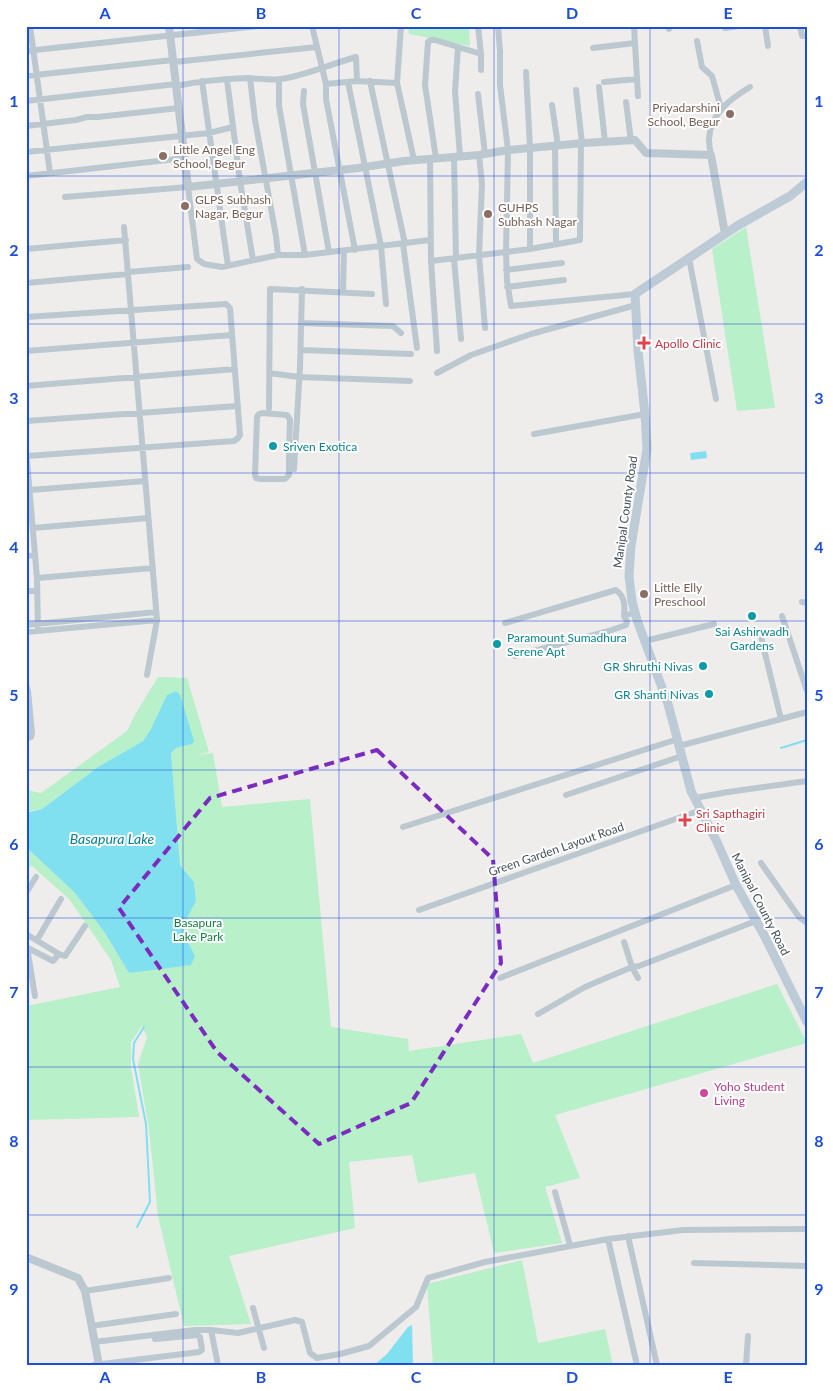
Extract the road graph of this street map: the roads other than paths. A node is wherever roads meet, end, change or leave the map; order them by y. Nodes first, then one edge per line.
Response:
1 (30, 26) edge
2 (169, 26) edge
3 (257, 26) edge
4 (312, 26) edge
5 (400, 26) edge
6 (478, 26) edge
7 (498, 26) edge
8 (634, 26) edge
9 (739, 26) edge
10 (765, 26) edge
11 (800, 26) edge
12 (725, 28) dead end
13 (170, 35) junction
14 (807, 35) edge
15 (697, 41) dead end
16 (635, 43) junction
17 (768, 46) dead end
18 (317, 47) junction
19 (458, 47) junction
20 (593, 48) dead end
21 (30, 51) edge
22 (481, 54) junction
23 (173, 61) junction
24 (322, 68) junction
25 (481, 70) dead end
26 (526, 72) dead end
27 (37, 74) junction
28 (26, 76) edge
29 (250, 78) junction
30 (637, 79) junction
31 (227, 80) junction
32 (279, 80) junction
33 (202, 81) junction
34 (357, 81) junction
35 (348, 82) junction
36 (370, 82) junction
37 (397, 83) junction
38 (326, 84) junction
39 (176, 85) junction
40 (750, 87) dead end
41 (576, 90) dead end
42 (304, 91) dead end
43 (478, 94) dead end
44 (638, 96) dead end
45 (40, 100) junction
46 (26, 101) edge
47 (626, 102) dead end
48 (552, 105) dead end
49 (179, 108) junction
50 (721, 108) junction
51 (43, 125) junction
52 (26, 126) edge
53 (233, 127) junction
54 (209, 132) junction
55 (182, 135) junction
56 (631, 141) junction
57 (605, 142) junction
58 (581, 143) junction
59 (556, 146) junction
60 (530, 148) junction
61 (47, 149) junction
62 (508, 150) junction
63 (26, 152) edge
64 (482, 155) junction
65 (711, 155) junction
66 (457, 157) junction
67 (185, 158) junction
68 (433, 158) junction
69 (414, 160) junction
70 (388, 163) junction
71 (364, 167) junction
72 (339, 170) junction
73 (315, 172) junction
74 (50, 173) junction
75 (290, 175) junction
76 (26, 176) edge
77 (266, 178) junction
78 (240, 181) junction
79 (807, 182) edge
80 (216, 184) junction
81 (188, 187) junction
82 (66, 197) dead end
83 (124, 227) dead end
84 (725, 234) junction
85 (126, 240) junction
86 (430, 240) junction
87 (404, 244) junction
88 (556, 244) junction
89 (381, 246) junction
90 (26, 249) edge
91 (530, 249) junction
92 (355, 250) junction
93 (344, 251) junction
94 (329, 252) junction
95 (506, 252) junction
96 (278, 255) junction
97 (305, 255) junction
98 (479, 255) junction
99 (455, 258) junction
100 (689, 258) junction
101 (253, 260) junction
102 (431, 261) junction
103 (562, 263) dead end
104 (228, 266) junction
105 (188, 267) dead end
106 (506, 270) junction
107 (128, 273) junction
108 (564, 280) dead end
109 (26, 283) edge
110 (508, 287) junction
111 (302, 289) junction
112 (343, 292) junction
113 (372, 294) dead end
114 (635, 294) junction
115 (386, 304) dead end
116 (636, 305) junction
117 (131, 309) junction
118 (26, 317) edge
119 (301, 323) junction
120 (485, 328) dead end
121 (401, 332) dead end
122 (232, 335) junction
123 (461, 339) dead end
124 (134, 343) junction
125 (417, 348) dead end
126 (301, 350) junction
127 (26, 351) edge
128 (437, 351) dead end
129 (411, 354) dead end
130 (235, 369) junction
131 (269, 373) junction
132 (437, 373) dead end
133 (136, 376) junction
134 (299, 377) junction
135 (410, 381) dead end
136 (26, 386) edge
137 (716, 399) dead end
138 (238, 406) junction
139 (269, 408) dead end
140 (140, 413) junction
141 (645, 414) junction
142 (26, 422) edge
143 (534, 434) dead end
144 (293, 435) junction
145 (143, 447) junction
146 (26, 449) edge
147 (292, 450) junction
148 (27, 456) edge
149 (294, 469) dead end
150 (145, 480) junction
151 (30, 490) junction
152 (148, 518) junction
153 (31, 523) edge
154 (36, 555) junction
155 (26, 556) edge
156 (153, 568) junction
157 (37, 578) junction
158 (26, 591) edge
159 (37, 591) junction
160 (156, 612) junction
161 (635, 612) junction
162 (624, 616) junction
163 (782, 616) dead end
164 (156, 620) junction
165 (505, 623) dead end
166 (714, 624) dead end
167 (26, 625) edge
168 (38, 627) junction
169 (26, 632) edge
170 (761, 637) dead end
171 (645, 641) junction
172 (515, 656) dead end
173 (147, 675) dead end
174 (26, 684) edge
175 (807, 691) edge
176 (28, 703) edge
177 (807, 712) edge
178 (781, 719) junction
179 (26, 739) edge
180 (678, 742) junction
181 (682, 756) junction
182 (807, 781) edge
183 (566, 795) dead end
184 (695, 798) junction
185 (701, 810) junction
186 (403, 827) dead end
187 (761, 863) dead end
188 (36, 877) dead end
189 (736, 885) junction
190 (26, 893) edge
191 (61, 899) dead end
192 (418, 910) dead end
193 (756, 921) junction
194 (807, 923) edge
195 (85, 926) dead end
196 (26, 934) edge
197 (37, 940) junction
198 (624, 942) dead end
199 (27, 947) edge
200 (59, 954) junction
201 (632, 967) junction
202 (500, 978) dead end
203 (638, 978) dead end
204 (35, 996) dead end
205 (804, 1010) edge
206 (538, 1014) dead end
207 (807, 1022) edge
208 (555, 1192) dead end
209 (807, 1229) edge
210 (628, 1236) junction
211 (608, 1239) junction
212 (570, 1245) junction
213 (26, 1257) edge
214 (694, 1263) dead end
215 (807, 1266) edge
216 (169, 1278) dead end
217 (84, 1291) junction
218 (254, 1308) dead end
219 (176, 1314) dead end
220 (91, 1326) junction
221 (259, 1329) junction
222 (211, 1330) junction
223 (748, 1336) dead end
224 (94, 1344) junction
225 (264, 1348) dead end
226 (97, 1364) edge
227 (218, 1365) edge
228 (637, 1365) edge
229 (657, 1365) edge
230 (746, 1365) edge

1 - 21 street
2 - 13 street
3 - 13 street
4 - 18 street
5 - 37 street
6 - 22 street
7 - 62 street
8 - 16 street
9 - 12 street
10 - 17 street
11 - 14 street
13 - 21 street
13 - 23 street
15 - 50 street
16 - 20 street
16 - 30 street
18 - 23 street
18 - 24 street
19 - 22 street
19 - 66 street
19 - 68 street
21 - 27 street
22 - 25 street
23 - 27 street
23 - 39 street
24 - 32 street
24 - 34 street
24 - 38 street
26 - 60 street
27 - 28 street
27 - 45 street
29 - 31 street
29 - 32 street
29 - 77 street
30 - 44 street
30 - 57 street
31 - 33 street
31 - 53 street
32 - 75 street
33 - 39 street
33 - 54 street
34 - 35 street
34 - 36 street
35 - 38 street
35 - 71 street
36 - 37 street
36 - 70 street
37 - 69 street
38 - 72 street
39 - 45 street
39 - 49 street
40 - 50 street
41 - 58 street
42 - 73 street
43 - 64 street
45 - 46 street
45 - 51 street
47 - 56 street
48 - 59 street
49 - 51 street
49 - 55 street
50 - 65 street
51 - 52 street
51 - 61 street
53 - 54 street
53 - 78 street
54 - 55 street
54 - 80 street
55 - 61 street
55 - 67 street
56 - 57 street
56 - 65 street
57 - 58 street
58 - 59 street
58 - 88 street
59 - 60 street
59 - 88 street
60 - 62 street
60 - 91 street
61 - 63 street
61 - 74 street
62 - 64 street
62 - 95 street
64 - 66 street
64 - 98 street
65 - 84 street
66 - 68 street
66 - 99 street
67 - 74 street
67 - 81 street
68 - 69 street
68 - 86 street
69 - 70 street
70 - 71 street
70 - 87 street
71 - 72 street
71 - 89 street
72 - 73 street
72 - 92 street
73 - 75 street
73 - 94 street
74 - 76 street
75 - 77 street
75 - 97 street
77 - 78 street
77 - 96 street
78 - 80 street
78 - 101 street
79 - 84 main road
80 - 81 street
80 - 104 street
81 - 82 street
81 - 104 street
83 - 85 street
84 - 100 main road
85 - 90 street
85 - 107 street
86 - 87 street
86 - 102 street
87 - 89 street
87 - 125 street
88 - 91 street
89 - 92 street
89 - 115 street
91 - 95 street
92 - 93 street
93 - 94 street
93 - 112 street
94 - 97 street
95 - 98 street
95 - 106 street
96 - 97 street
96 - 101 street
98 - 99 street
98 - 120 street
99 - 102 street
99 - 123 street
100 - 114 main road
100 - 137 street
101 - 104 street
102 - 128 street
103 - 106 street
105 - 107 street
106 - 110 street
107 - 109 street
107 - 117 street
108 - 110 street
110 - 114 street
111 - 112 street
111 - 119 street
111 - 131 street
112 - 113 street
114 - 116 main road, Manipal County Road
116 - 132 street
116 - 141 main road, Manipal County Road
117 - 118 street
117 - 122 street
117 - 124 street
119 - 121 street
119 - 126 street
122 - 124 street
122 - 130 street
124 - 127 street
124 - 133 street
126 - 129 street
126 - 134 street
130 - 133 street
130 - 138 street
131 - 134 street
131 - 139 street
133 - 136 street
133 - 140 street
134 - 135 street
134 - 144 street
138 - 140 street
138 - 145 street
140 - 142 street
140 - 145 street
141 - 143 street
141 - 161 main road, Manipal County Road
144 - 147 street
144 - 147 street
145 - 148 street
145 - 150 street
146 - 148 street
147 - 149 street
148 - 151 street
150 - 151 street
150 - 152 street
151 - 153 street
152 - 153 street
152 - 156 street
153 - 154 street
154 - 155 street
154 - 157 street
156 - 157 street
156 - 160 street
157 - 159 street
158 - 159 street
159 - 168 street
160 - 164 street
160 - 168 street
161 - 162 street
161 - 171 main road, Manipal County Road
162 - 165 street
162 - 172 street
163 - 175 street
164 - 168 street
164 - 173 street
166 - 171 street
167 - 168 street
168 - 169 street
170 - 178 street
171 - 180 main road, Manipal County Road
174 - 176 street
176 - 179 street
177 - 178 street
178 - 180 street
180 - 181 main road, Manipal County Road
180 - 186 street
181 - 183 street
181 - 184 main road, Manipal County Road
182 - 184 street
184 - 185 main road, Manipal County Road
185 - 189 main road, Manipal County Road
185 - 192 street, Green Garden Layout Road
187 - 194 street
188 - 190 street
189 - 193 main road, Manipal County Road
189 - 202 street
191 - 197 street
193 - 201 street
193 - 205 main road, Manipal County Road
195 - 200 street
196 - 197 street
197 - 200 street
198 - 201 street
199 - 200 street
199 - 204 street
201 - 203 street
201 - 206 street
205 - 207 main road, Manipal County Road
208 - 212 street
209 - 210 street
210 - 211 street
210 - 229 street
211 - 212 street
211 - 228 street
212 - 221 street
213 - 217 street
214 - 215 street
216 - 217 street
217 - 220 street
218 - 221 street
219 - 220 street
220 - 224 street
221 - 222 street
221 - 225 street
222 - 224 street
222 - 227 street
223 - 230 street
224 - 226 street
224 - 226 street

